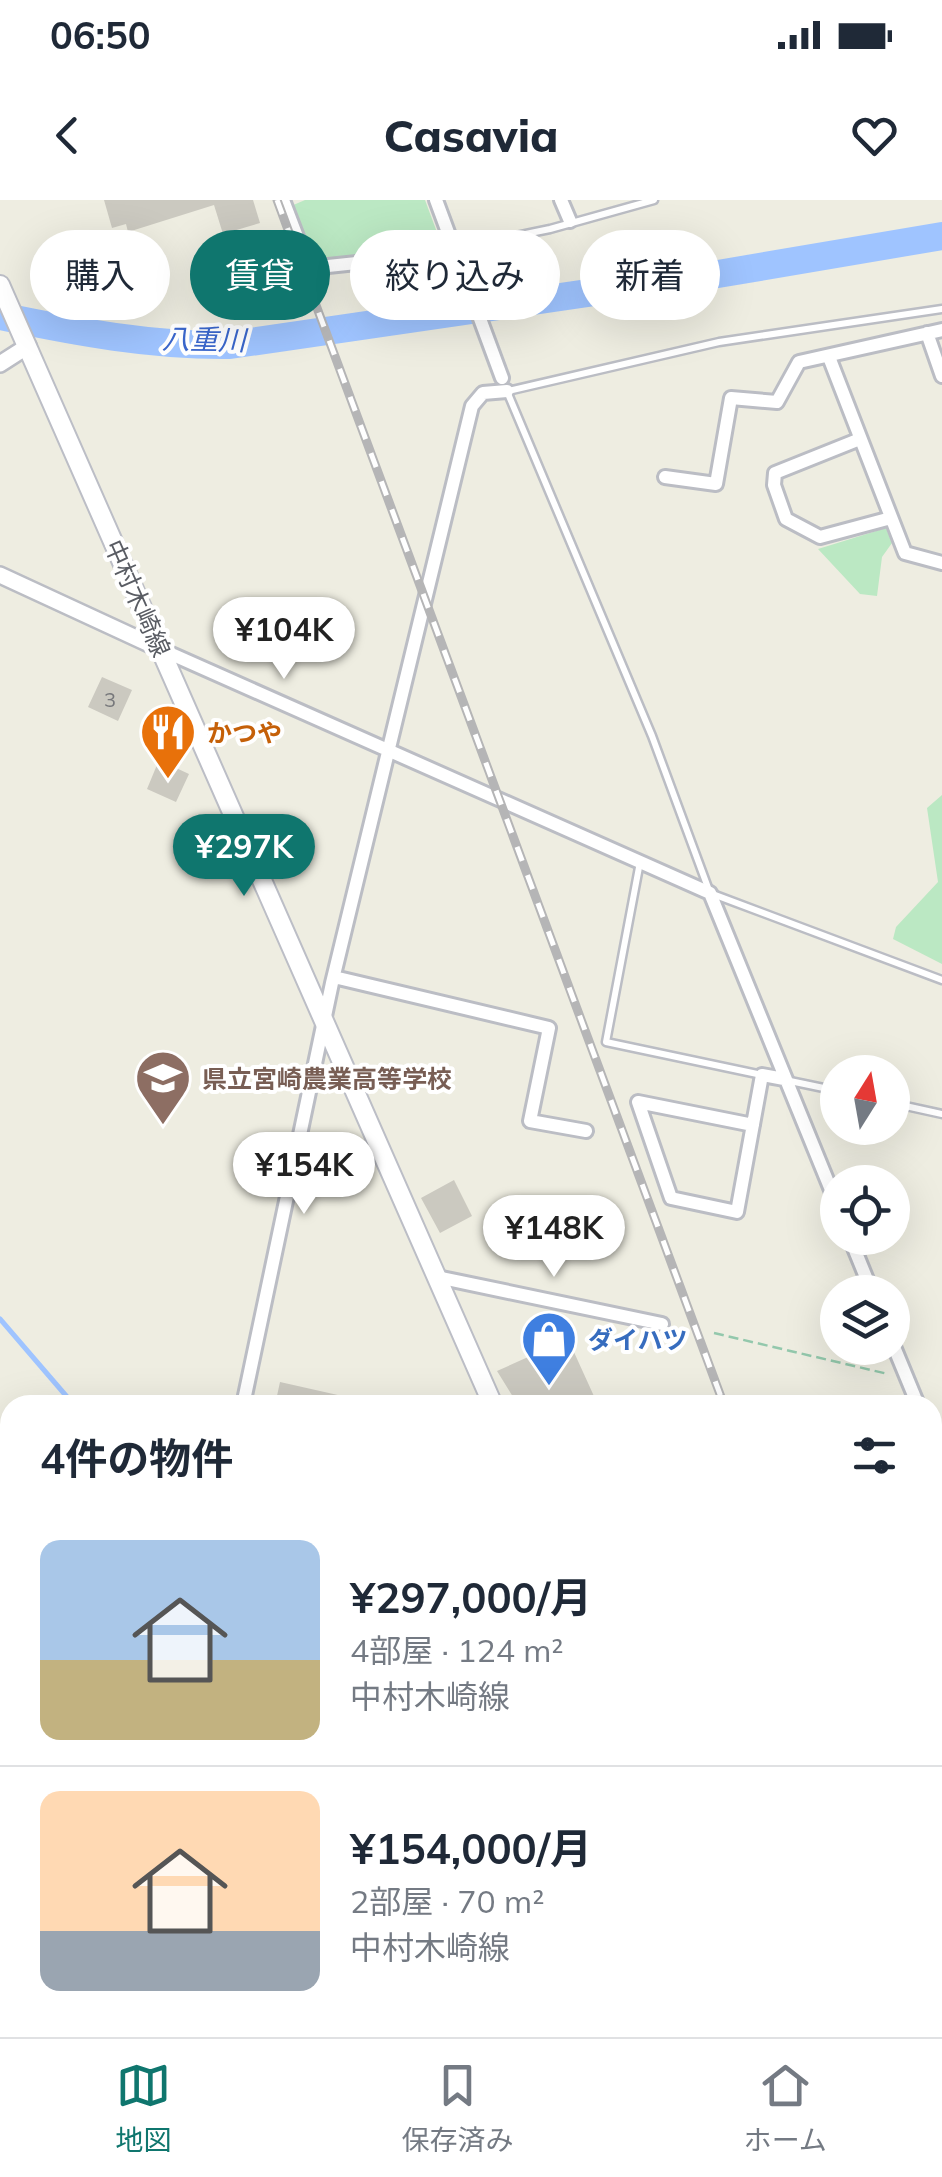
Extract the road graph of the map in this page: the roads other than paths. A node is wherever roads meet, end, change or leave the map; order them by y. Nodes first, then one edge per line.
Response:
1 (284, 200) edge
2 (436, 200) edge
3 (561, 200) edge
4 (654, 200) edge
5 (570, 221) junction
6 (448, 230) edge
7 (539, 230) edge
8 (350, 264) edge
9 (0, 285) edge
10 (942, 309) edge
11 (481, 320) edge
12 (942, 330) edge
13 (927, 333) junction
14 (28, 346) junction
15 (828, 357) junction
16 (0, 364) edge
17 (942, 376) edge
18 (505, 385) junction
19 (860, 439) junction
20 (665, 477) dead end
21 (891, 518) junction
22 (942, 563) edge
23 (0, 575) edge
24 (160, 649) junction
25 (392, 752) junction
26 (640, 861) junction
27 (710, 893) junction
28 (334, 976) junction
29 (942, 980) edge
30 (324, 1020) junction
31 (762, 1074) junction
32 (784, 1080) junction
33 (820, 1087) edge
34 (910, 1107) edge
35 (942, 1114) edge
36 (752, 1125) junction
37 (586, 1131) dead end
38 (820, 1165) edge
39 (437, 1276) junction
40 (662, 1324) dead end
41 (902, 1365) edge
42 (245, 1395) edge
43 (489, 1395) edge
44 (914, 1395) edge

1 - 8 street
2 - 6 street
3 - 5 street
4 - 5 lane
5 - 7 lane
9 - 14 main road, 中村木崎線
10 - 18 lane
11 - 18 street
12 - 13 street
13 - 15 street
13 - 17 street
14 - 16 street
14 - 24 main road, 中村木崎線
15 - 19 street
15 - 20 street
18 - 25 street
18 - 27 lane
19 - 21 street
19 - 21 street
21 - 22 street
23 - 24 street
24 - 25 street
24 - 30 main road, 中村木崎線
25 - 26 street
25 - 28 street
26 - 27 street
26 - 31 lane
27 - 29 lane
27 - 32 street
28 - 30 street
28 - 37 street
30 - 39 main road, 中村木崎線
30 - 42 street
31 - 32 street
31 - 36 street
32 - 33 lane
32 - 38 street
34 - 35 lane
36 - 36 street
39 - 40 street
39 - 43 main road, 中村木崎線
41 - 44 street

